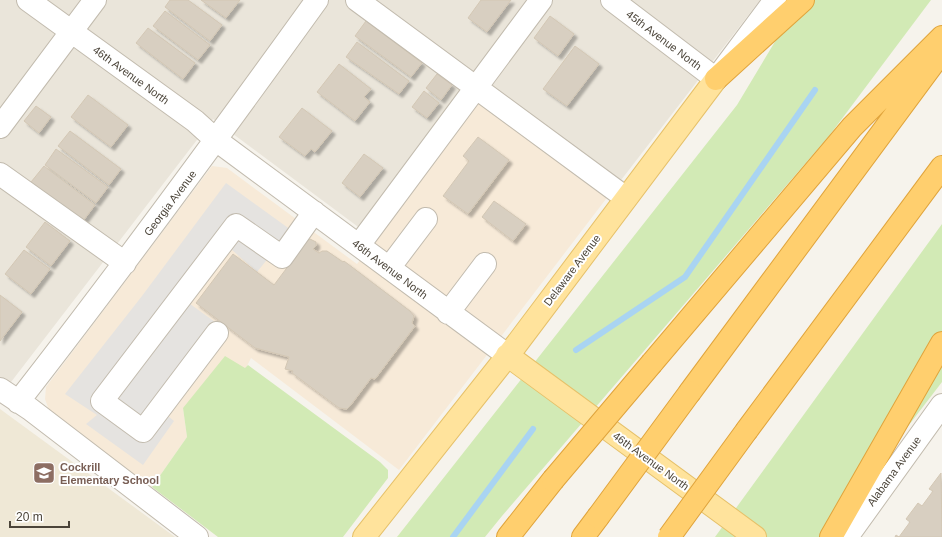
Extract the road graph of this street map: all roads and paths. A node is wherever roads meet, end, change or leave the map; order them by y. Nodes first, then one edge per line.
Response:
1 (28, 0) edge
2 (95, 0) edge
3 (317, 0) edge
4 (357, 0) edge
5 (541, 0) edge
6 (612, 0) edge
7 (774, 0) edge
8 (802, 0) edge
9 (71, 32) junction
10 (942, 37) edge
11 (942, 51) edge
12 (716, 80) junction
13 (476, 88) junction
14 (0, 127) edge
15 (216, 140) junction
16 (942, 167) edge
17 (0, 174) edge
18 (626, 198) junction
19 (314, 212) junction
20 (426, 218) dead end
21 (359, 245) junction
22 (125, 263) junction
23 (485, 264) dead end
24 (389, 268) junction
25 (448, 313) junction
26 (217, 332) dead end
27 (942, 343) edge
28 (507, 355) junction
29 (0, 389) edge
30 (18, 402) junction
31 (938, 419) edge
32 (197, 537) edge
33 (364, 537) edge
34 (508, 537) edge
35 (583, 537) edge
36 (669, 537) edge
37 (755, 537) edge
38 (831, 537) edge
39 (846, 537) edge

1 - 9 street, 46th Avenue North
2 - 9 street
3 - 15 street, Georgia Avenue
4 - 13 street
5 - 13 street
6 - 12 street, 45th Avenue North
7 - 12 street, Delaware Avenue
8 - 12 highway
9 - 14 street
9 - 15 street, 46th Avenue North
10 - 34 highway, bridge
11 - 35 highway, bridge
12 - 18 main road, Delaware Avenue
13 - 18 street
13 - 21 street
15 - 19 street, 46th Avenue North
15 - 22 street, Georgia Avenue
16 - 36 highway, bridge
17 - 22 street
18 - 28 main road, Delaware Avenue
19 - 21 street, 46th Avenue North
19 - 26 street
20 - 24 street
21 - 24 street, 46th Avenue North
22 - 30 street, Georgia Avenue
23 - 25 street
24 - 25 street, 46th Avenue North
25 - 28 street, 46th Avenue North
27 - 38 highway
28 - 33 main road, Delaware Avenue
28 - 37 main road, 46th Avenue North
29 - 30 street
30 - 32 street
31 - 39 street, Alabama Avenue

